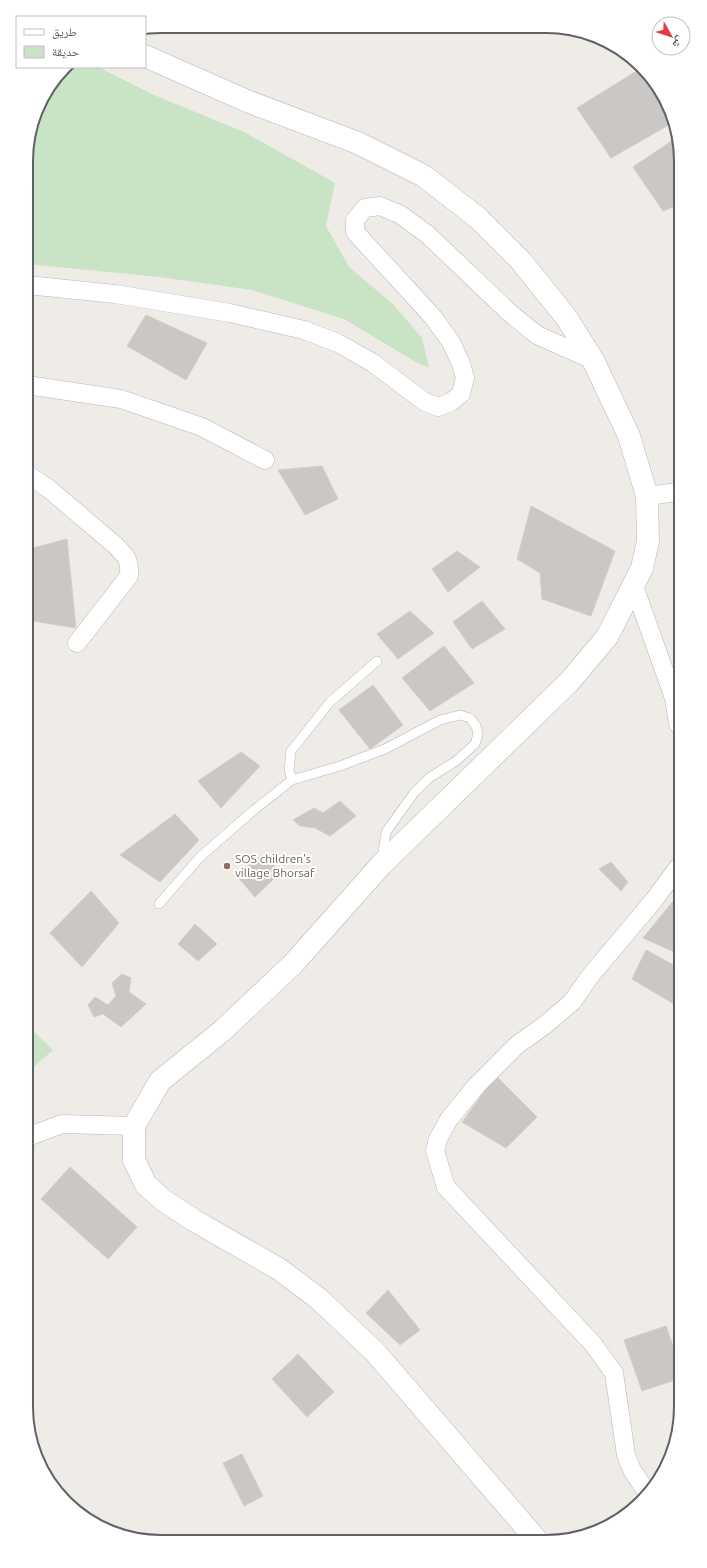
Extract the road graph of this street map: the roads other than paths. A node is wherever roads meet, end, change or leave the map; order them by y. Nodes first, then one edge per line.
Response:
1 (146, 56) edge
2 (33, 286) edge
3 (593, 360) junction
4 (33, 386) edge
5 (264, 460) dead end
6 (33, 479) edge
7 (674, 493) edge
8 (647, 496) junction
9 (634, 586) junction
10 (77, 644) dead end
11 (377, 661) dead end
12 (674, 698) edge
13 (292, 780) junction
14 (381, 865) junction
15 (674, 873) edge
16 (159, 904) dead end
17 (134, 1126) junction
18 (33, 1135) edge
19 (644, 1489) edge
20 (532, 1535) edge

1 - 3 main road
2 - 3 street
3 - 8 main road
4 - 5 street
6 - 10 street
7 - 8 street
8 - 9 main road
9 - 12 street
9 - 14 main road
11 - 13 lane
13 - 14 lane
13 - 16 lane
14 - 17 main road
15 - 19 street
17 - 18 street
17 - 20 main road

